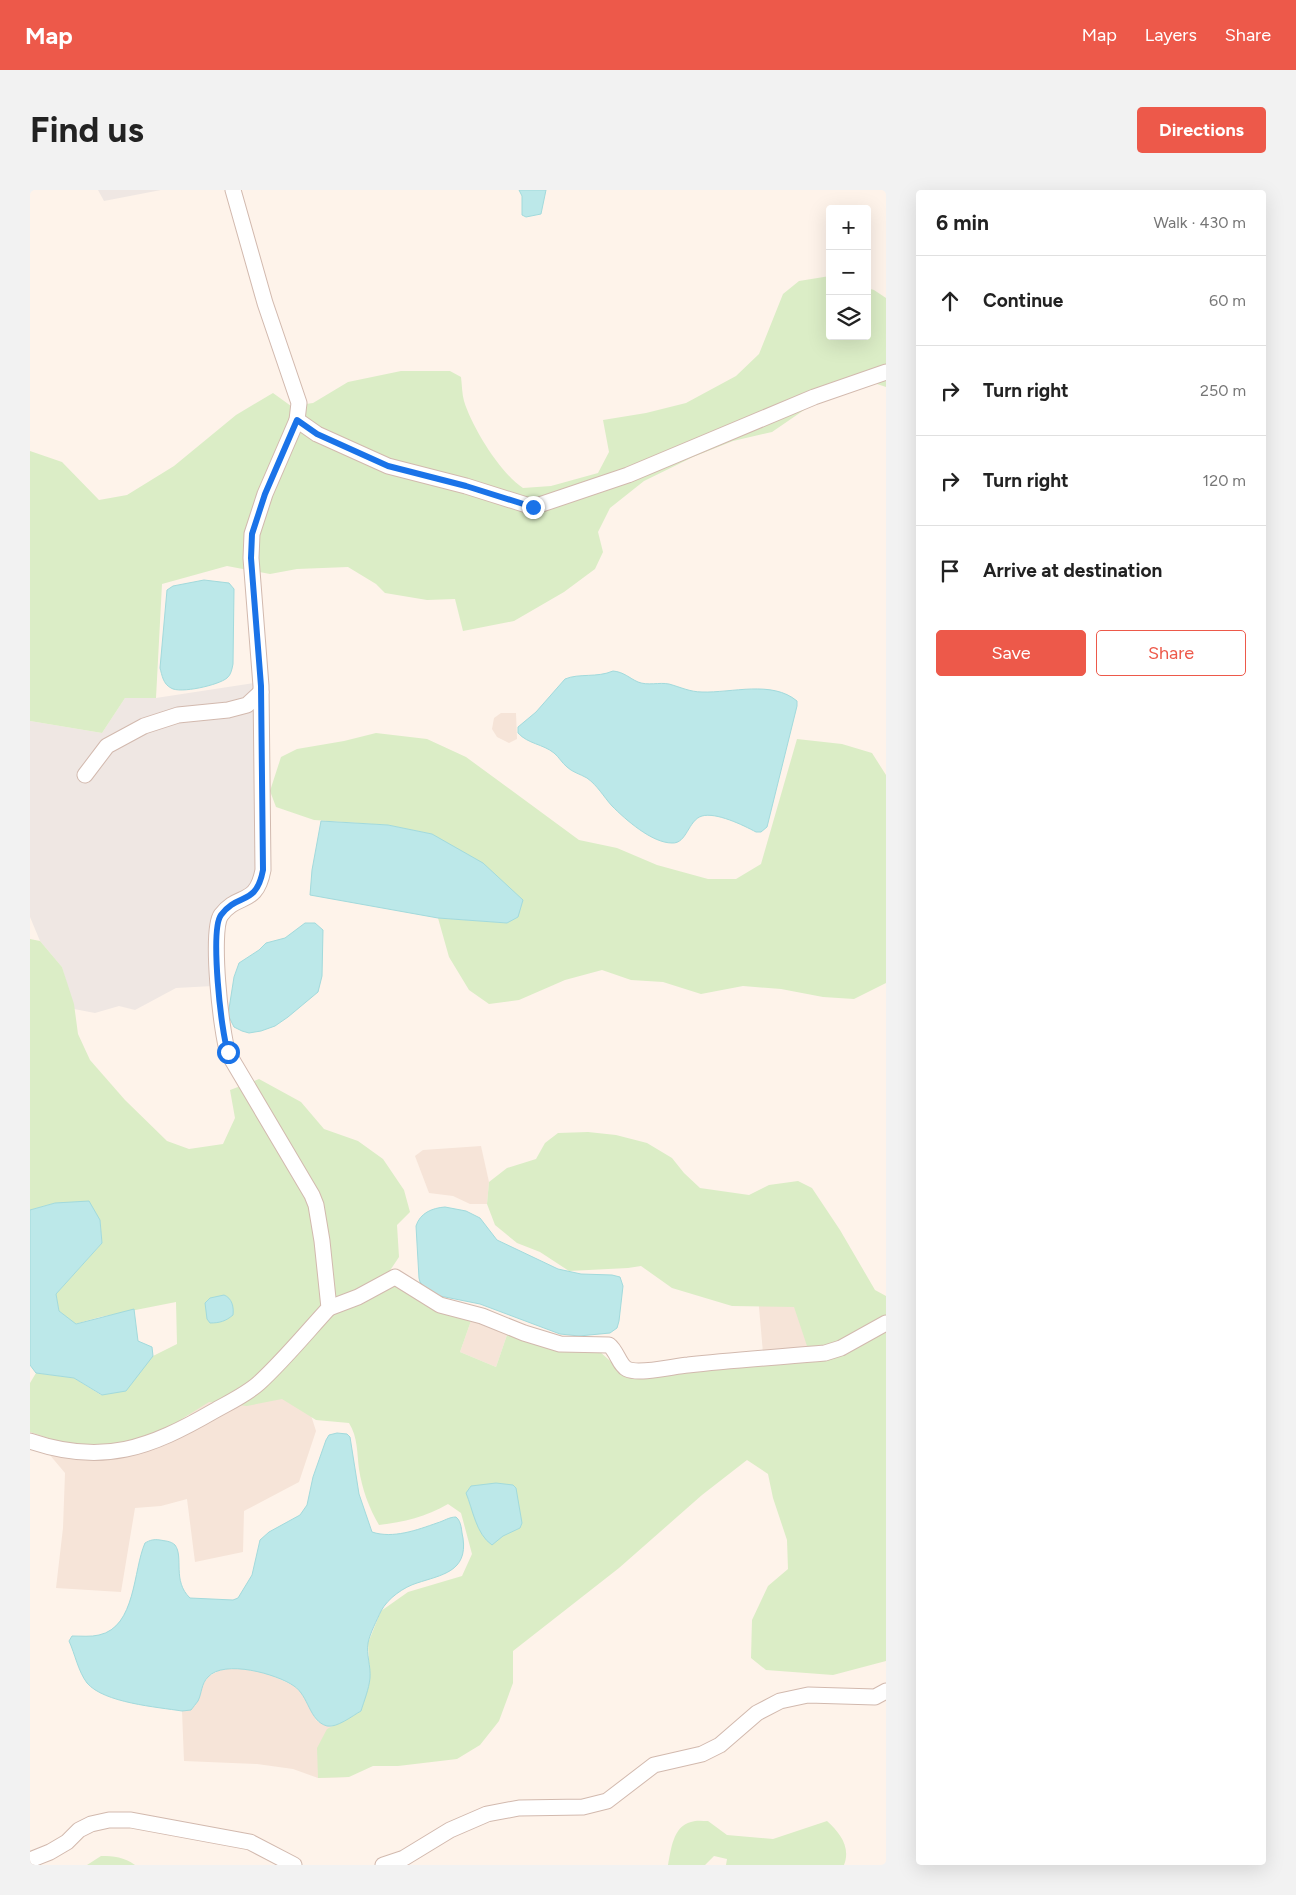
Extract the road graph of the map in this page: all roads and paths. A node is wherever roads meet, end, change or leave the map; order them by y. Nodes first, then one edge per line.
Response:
1 (233, 190) edge
2 (886, 372) edge
3 (297, 420) junction
4 (261, 692) junction
5 (85, 775) dead end
6 (329, 1308) junction
7 (886, 1323) edge
8 (30, 1441) edge
9 (886, 1691) edge
10 (30, 1860) edge
11 (294, 1865) edge
12 (383, 1865) edge

1 - 3 street
2 - 3 street
3 - 4 street
4 - 5 street
4 - 6 street
6 - 7 street
6 - 8 street
9 - 12 street
10 - 11 street

